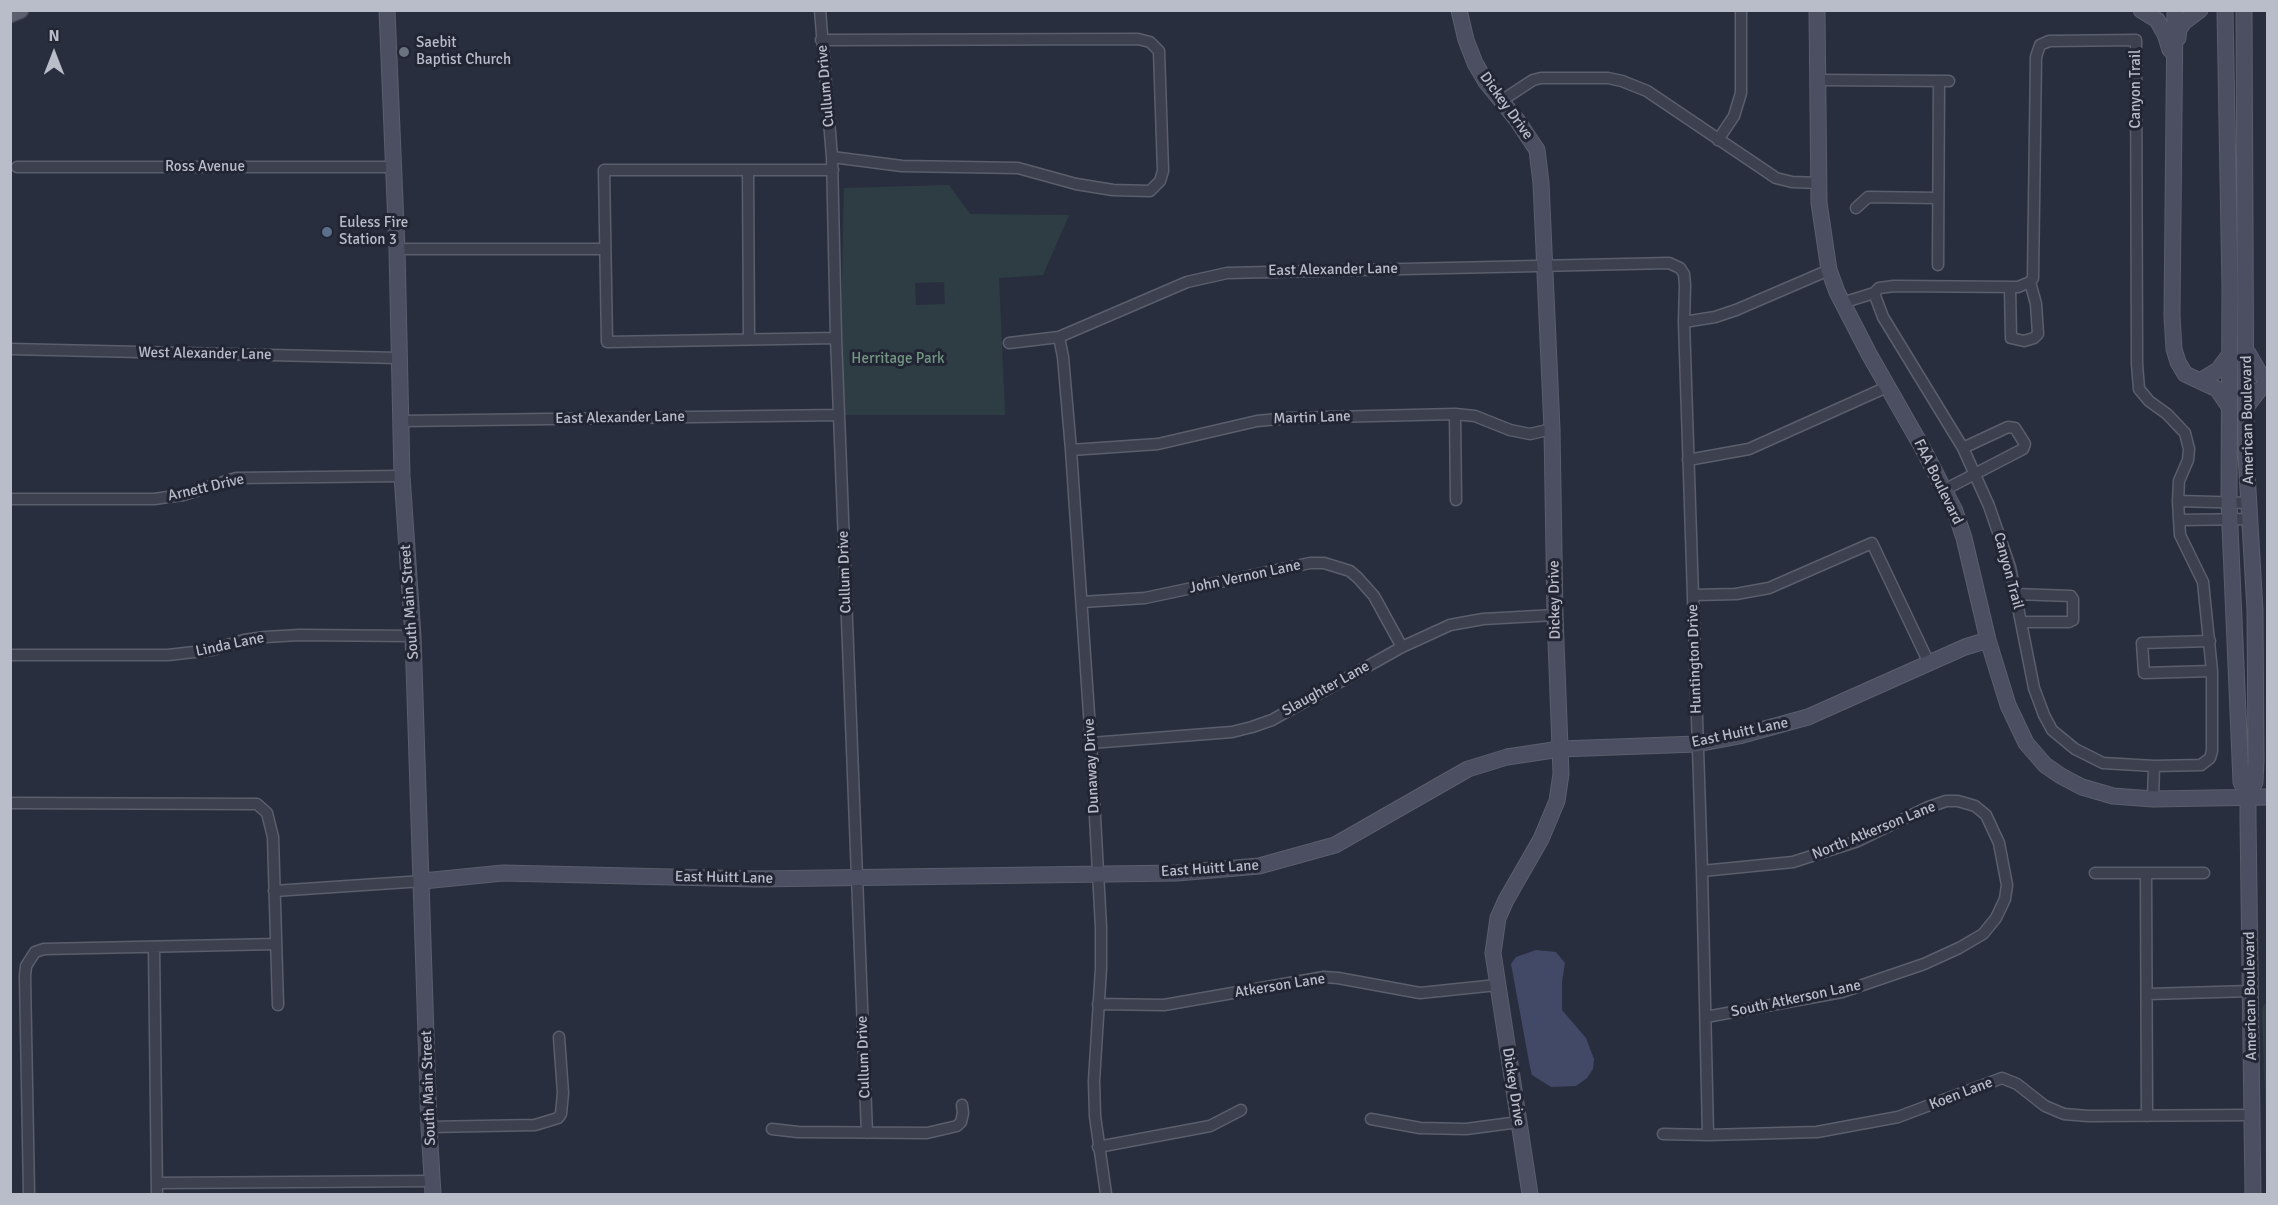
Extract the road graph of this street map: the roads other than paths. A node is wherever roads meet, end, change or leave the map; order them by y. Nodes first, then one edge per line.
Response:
1 (20, 10) edge
2 (387, 10) edge
3 (820, 10) edge
4 (1459, 10) edge
5 (1741, 10) edge
6 (1817, 10) edge
7 (2141, 10) edge
8 (2175, 10) edge
9 (2200, 10) edge
10 (2224, 10) edge
11 (2244, 10) edge
12 (10, 14) edge
13 (821, 40) junction
14 (2174, 65) junction
15 (1818, 80) junction
16 (1501, 101) junction
17 (1718, 140) junction
18 (832, 157) junction
19 (17, 166) dead end
20 (393, 166) junction
21 (748, 170) junction
22 (833, 170) junction
23 (1819, 183) junction
24 (1938, 198) junction
25 (1856, 208) dead end
26 (397, 249) junction
27 (605, 249) junction
28 (1669, 263) joint
29 (1938, 265) dead end
30 (1545, 266) junction
31 (1829, 270) junction
32 (2030, 282) junction
33 (2010, 287) junction
34 (1874, 293) junction
35 (1842, 303) junction
36 (1684, 322) junction
37 (1059, 337) junction
38 (836, 338) junction
39 (749, 339) junction
40 (1009, 343) dead end
41 (10, 349) edge
42 (2246, 350) junction
43 (2230, 354) junction
44 (399, 358) junction
45 (2268, 378) edge
46 (2200, 381) junction
47 (2268, 385) edge
48 (1887, 387) junction
49 (2228, 405) junction
50 (2246, 406) junction
51 (1455, 414) junction
52 (839, 416) junction
53 (402, 421) junction
54 (1552, 429) junction
55 (1963, 448) junction
56 (1071, 450) junction
57 (1688, 460) junction
58 (1975, 474) junction
59 (402, 476) junction
60 (1944, 490) junction
61 (10, 500) edge
62 (1456, 500) dead end
63 (2178, 501) junction
64 (2229, 502) junction
65 (2250, 503) junction
66 (2229, 519) junction
67 (2251, 519) junction
68 (2179, 520) junction
69 (2015, 594) junction
70 (1693, 595) junction
71 (1082, 602) junction
72 (1556, 615) junction
73 (2021, 622) junction
74 (413, 636) junction
75 (1988, 640) junction
76 (2210, 641) junction
77 (1402, 647) junction
78 (10, 655) edge
79 (1929, 663) junction
80 (2212, 671) junction
81 (1091, 743) junction
82 (1697, 744) junction
83 (1560, 749) junction
84 (2154, 766) junction
85 (2248, 797) junction
86 (2268, 797) edge
87 (2153, 799) junction
88 (10, 803) edge
89 (2005, 868) joint
90 (1702, 871) junction
91 (1098, 873) junction
92 (2095, 873) dead end
93 (2204, 873) dead end
94 (2146, 874) junction
95 (856, 877) junction
96 (423, 880) junction
97 (274, 891) junction
98 (276, 944) junction
99 (154, 947) junction
100 (1497, 985) junction
101 (2251, 991) junction
102 (2148, 994) junction
103 (1098, 1004) junction
104 (278, 1005) dead end
105 (1706, 1017) junction
106 (559, 1037) dead end
107 (962, 1105) dead end
108 (1241, 1110) dead end
109 (2252, 1115) junction
110 (2147, 1116) junction
111 (1371, 1119) dead end
112 (1519, 1122) junction
113 (429, 1127) junction
114 (772, 1129) dead end
115 (867, 1133) junction
116 (1663, 1134) dead end
117 (1708, 1135) junction
118 (1098, 1147) junction
119 (433, 1188) edge
120 (157, 1189) edge
121 (29, 1194) edge
122 (1106, 1194) edge
123 (1530, 1194) edge
124 (2253, 1194) edge

1 - 12 main road
2 - 20 street, South Main Street
3 - 13 street, Cullum Drive
4 - 16 street, Dickey Drive
5 - 17 street
6 - 15 street, FAA Boulevard
7 - 14 street
8 - 14 street
9 - 14 street
10 - 43 street, American Boulevard
11 - 42 street, American Boulevard
13 - 18 street, Cullum Drive
13 - 18 street
14 - 46 street
15 - 23 street, FAA Boulevard
15 - 24 street
16 - 17 street
16 - 30 street, Dickey Drive
17 - 23 street
18 - 22 street, Cullum Drive
19 - 20 street, Ross Avenue
20 - 26 street, South Main Street
21 - 22 street
21 - 27 street
21 - 39 street
22 - 38 street, Cullum Drive
23 - 31 street, FAA Boulevard
24 - 25 street
24 - 29 street
26 - 27 street
26 - 44 street, South Main Street
27 - 39 street
28 - 30 street, East Alexander Lane
28 - 36 street, Huntington Drive
30 - 37 street, East Alexander Lane
30 - 54 street, Dickey Drive
31 - 35 street, FAA Boulevard
31 - 36 street
32 - 33 street
32 - 33 street
32 - 63 street, Canyon Trail
33 - 34 street
34 - 35 street
34 - 55 street, Canyon Trail
35 - 48 street, FAA Boulevard
36 - 57 street, Huntington Drive
37 - 40 street, East Alexander Lane
37 - 56 street, Dunaway Drive
38 - 39 street
38 - 52 street, Cullum Drive
41 - 44 street, West Alexander Lane
42 - 45 street
42 - 50 street, American Boulevard
43 - 46 street
43 - 49 street, American Boulevard
44 - 53 street, South Main Street
46 - 49 street
47 - 50 street
48 - 57 street
48 - 60 street, FAA Boulevard
49 - 64 street, American Boulevard
50 - 65 street, American Boulevard
51 - 54 street, Martin Lane
51 - 56 street, Martin Lane
51 - 62 street
52 - 53 street, East Alexander Lane
52 - 95 street, Cullum Drive
53 - 59 street, South Main Street
54 - 72 street, Dickey Drive
55 - 58 street, Canyon Trail
55 - 58 street
56 - 71 street, Dunaway Drive
57 - 70 street, Huntington Drive
58 - 60 street
58 - 69 street, Canyon Trail
59 - 61 street, Arnett Drive
59 - 74 street, South Main Street
60 - 75 street, FAA Boulevard
63 - 64 street
63 - 68 street
64 - 65 street
64 - 66 street, American Boulevard
65 - 67 street, American Boulevard
66 - 67 street
66 - 68 street
66 - 85 street, American Boulevard
67 - 85 street, American Boulevard
68 - 76 street
69 - 73 street, Canyon Trail
69 - 73 street
70 - 79 street
70 - 82 street, Huntington Drive
71 - 77 street, John Vernon Lane
71 - 81 street, Dunaway Drive
72 - 77 street, Slaughter Lane
72 - 83 street, Dickey Drive
73 - 84 street, Canyon Trail
74 - 78 street, Linda Lane
74 - 96 street, South Main Street
75 - 79 street, East Huitt Lane
75 - 87 street, FAA Boulevard
76 - 80 street
76 - 80 street
77 - 81 street, Slaughter Lane
79 - 82 street, East Huitt Lane
80 - 84 street, Canyon Trail
81 - 91 street, Dunaway Drive
82 - 83 street, East Huitt Lane
82 - 90 street, Huntington Drive
83 - 91 street, East Huitt Lane
83 - 100 street, Dickey Drive
84 - 87 street
85 - 86 street, FAA Boulevard
85 - 87 street, FAA Boulevard
85 - 101 street, American Boulevard
88 - 97 street
89 - 90 street, North Atkerson Lane
89 - 105 street, South Atkerson Lane
90 - 105 street, Huntington Drive
91 - 95 street, East Huitt Lane
91 - 103 street, Dunaway Drive
92 - 94 street
93 - 94 street
94 - 102 street
95 - 96 street, East Huitt Lane
95 - 115 street, Cullum Drive
96 - 97 street
96 - 113 street, South Main Street
97 - 98 street
98 - 99 street
98 - 104 street
99 - 120 street
99 - 121 street
100 - 103 street, Atkerson Lane
100 - 112 street, Dickey Drive
101 - 102 street
101 - 109 street, American Boulevard
102 - 110 street
103 - 118 street, Dunaway Drive
105 - 117 street, Huntington Drive
106 - 113 street
107 - 115 street
108 - 118 street
109 - 110 street, Koen Lane
109 - 124 street, American Boulevard
110 - 117 street, Koen Lane
111 - 112 street
112 - 123 street, Dickey Drive
113 - 119 street, South Main Street
114 - 115 street
116 - 117 street, Koen Lane
118 - 122 street, Dunaway Drive
119 - 120 street

